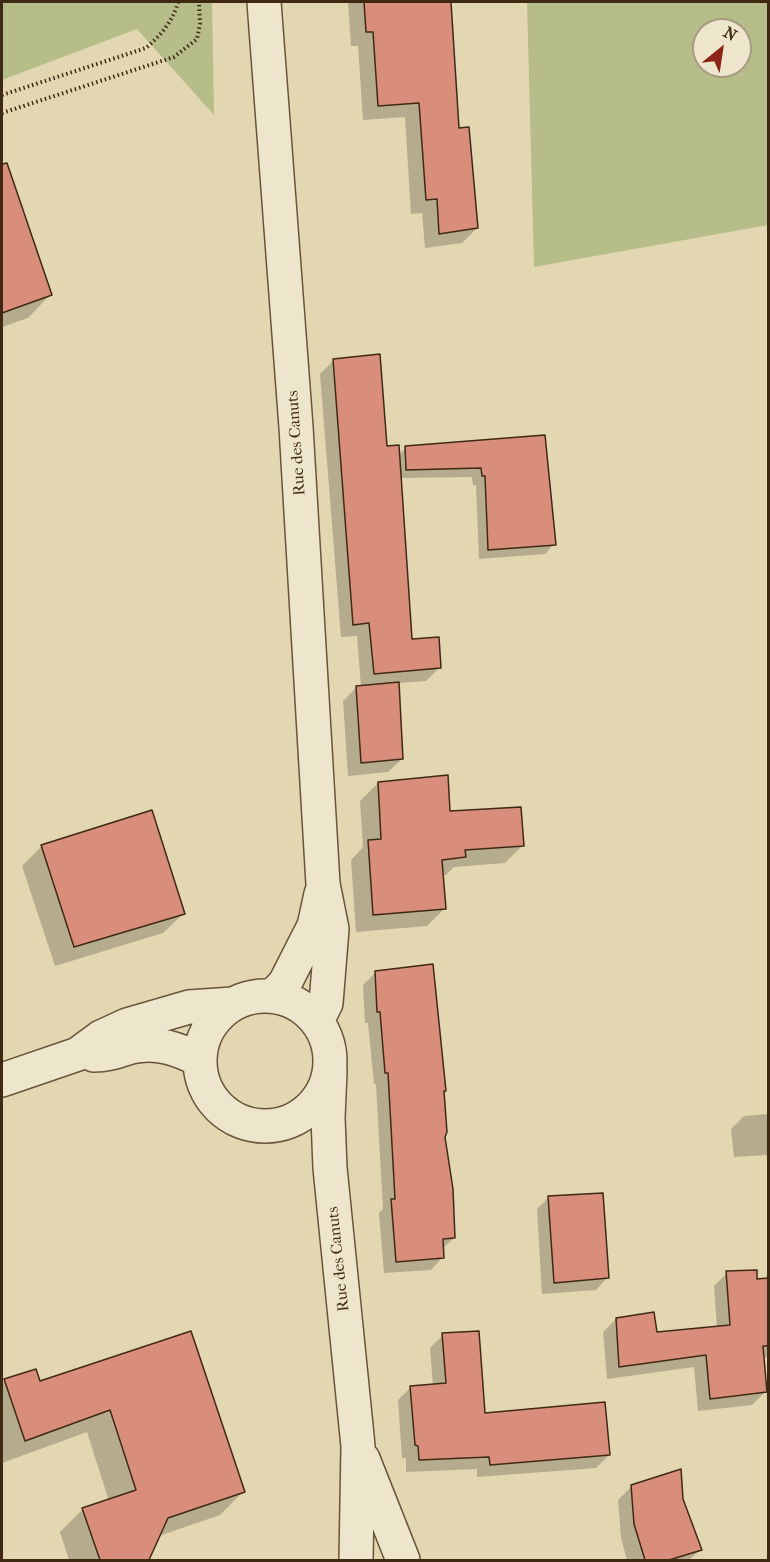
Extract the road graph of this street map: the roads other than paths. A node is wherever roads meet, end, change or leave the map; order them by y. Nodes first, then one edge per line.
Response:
1 (264, 2) edge
2 (323, 884) junction
3 (273, 996) junction
4 (233, 1004) junction
5 (317, 1021) junction
6 (78, 1054) junction
7 (200, 1060) junction
8 (330, 1071) junction
9 (2, 1080) edge
10 (358, 1446) junction
11 (356, 1560) edge
12 (403, 1560) edge

1 - 2 street, Rue des Canuts
2 - 3 street, Rue des Canuts
2 - 5 street, Rue des Canuts
3 - 4 street
3 - 5 street
4 - 6 street
4 - 7 street
5 - 8 street
6 - 7 street
6 - 9 street
7 - 8 street
8 - 10 street, Rue des Canuts
10 - 11 street, Rue des Canuts
10 - 12 street, Rue des Canuts

